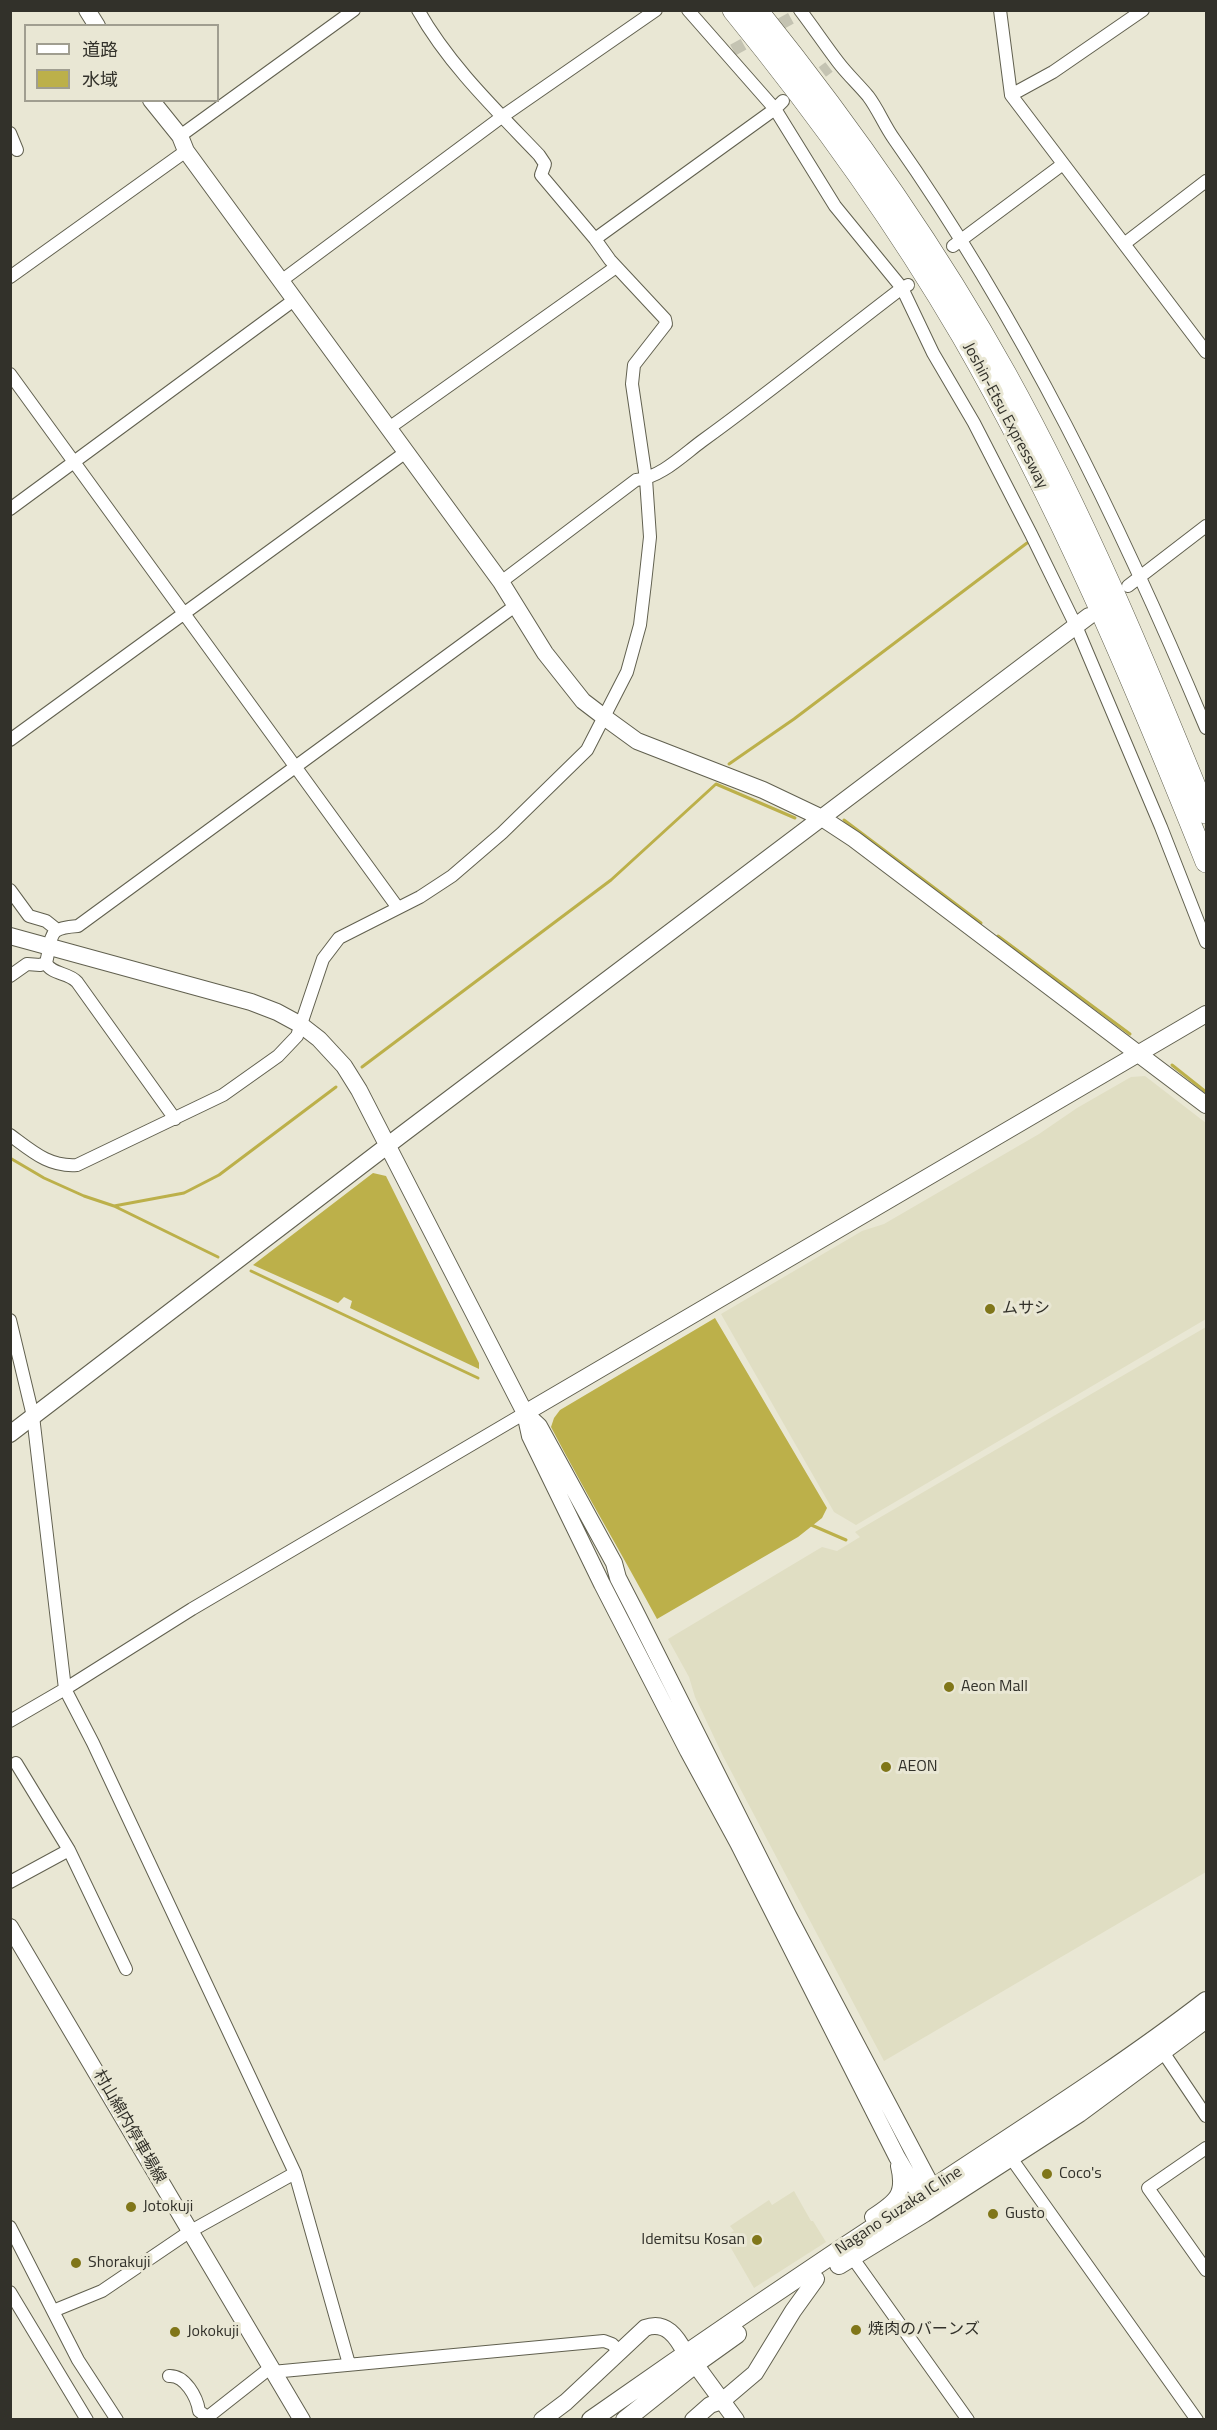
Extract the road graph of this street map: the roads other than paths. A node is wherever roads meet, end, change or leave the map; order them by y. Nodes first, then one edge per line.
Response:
1 (87, 10) edge
2 (354, 10) edge
3 (418, 10) edge
4 (656, 10) edge
5 (688, 10) edge
6 (732, 10) edge
7 (757, 10) edge
8 (1000, 10) edge
9 (1143, 10) edge
10 (800, 12) edge
11 (96, 24) edge
12 (1011, 95) junction
13 (152, 102) edge
14 (779, 105) junction
15 (503, 116) junction
16 (10, 133) edge
17 (183, 144) junction
18 (17, 150) dead end
19 (1063, 164) junction
20 (1206, 181) edge
21 (595, 239) junction
22 (957, 242) junction
23 (1125, 244) junction
24 (616, 267) junction
25 (10, 277) edge
26 (281, 281) junction
27 (906, 286) junction
28 (294, 300) junction
29 (1206, 352) edge
30 (10, 374) edge
31 (389, 428) junction
32 (406, 452) junction
33 (74, 463) junction
34 (646, 479) junction
35 (10, 509) edge
36 (1206, 526) edge
37 (1140, 577) junction
38 (501, 582) junction
39 (1128, 586) dead end
40 (515, 606) junction
41 (183, 614) junction
42 (1083, 621) junction
43 (604, 717) junction
44 (1206, 728) edge
45 (10, 740) edge
46 (294, 766) junction
47 (1206, 813) edge
48 (822, 818) junction
49 (1206, 862) edge
50 (10, 890) edge
51 (398, 908) junction
52 (56, 929) junction
53 (10, 936) edge
54 (1206, 942) edge
55 (48, 955) junction
56 (10, 976) edge
57 (1206, 1014) edge
58 (301, 1025) junction
59 (1137, 1054) junction
60 (1206, 1105) edge
61 (175, 1119) junction
62 (11, 1136) edge
63 (387, 1146) junction
64 (10, 1320) edge
65 (525, 1413) junction
66 (33, 1416) junction
67 (10, 1434) edge
68 (65, 1689) junction
69 (10, 1721) edge
70 (16, 1763) dead end
71 (69, 1850) junction
72 (10, 1882) edge
73 (10, 1927) edge
74 (126, 1969) dead end
75 (1206, 2001) edge
76 (1206, 2019) edge
77 (1163, 2052) junction
78 (1206, 2116) edge
79 (1206, 2148) edge
80 (897, 2157) junction
81 (1011, 2158) junction
82 (295, 2173) junction
83 (929, 2197) junction
84 (10, 2227) edge
85 (189, 2232) junction
86 (852, 2257) junction
87 (1206, 2270) edge
88 (809, 2278) junction
89 (10, 2292) edge
90 (53, 2311) junction
91 (618, 2351) junction
92 (691, 2359) junction
93 (349, 2364) junction
94 (271, 2370) junction
95 (169, 2376) dead end
96 (722, 2401) junction
97 (205, 2418) edge
98 (87, 2420) edge
99 (117, 2420) edge
100 (302, 2420) edge
101 (542, 2420) edge
102 (591, 2420) edge
103 (625, 2420) edge
104 (693, 2420) edge
105 (736, 2420) edge
106 (968, 2420) edge
107 (1197, 2420) edge

1 - 11 street
2 - 17 street
3 - 15 street
4 - 15 street
5 - 14 street
6 - 49 highway, Joshin-Etsu Expressway
7 - 47 highway, Joshin-Etsu Expressway
8 - 12 street
9 - 12 street
10 - 22 street
12 - 19 street
13 - 17 street
14 - 21 street
14 - 27 street
15 - 21 street
15 - 26 street
16 - 18 street
17 - 25 street
17 - 26 street
19 - 22 street
19 - 23 street
20 - 23 street
21 - 24 street
22 - 37 street
23 - 29 street
24 - 31 street
24 - 34 street
26 - 28 street
27 - 34 street
27 - 42 street
28 - 31 street
28 - 33 street
30 - 33 street
31 - 32 street
32 - 38 street
32 - 41 street
33 - 35 street
33 - 41 street
34 - 38 street
34 - 43 street
36 - 37 street
37 - 39 street
37 - 44 street
38 - 40 street
40 - 43 street
40 - 46 street
41 - 45 street
41 - 46 street
42 - 48 street
42 - 54 street
43 - 48 street
43 - 51 street
46 - 51 street
46 - 52 street
48 - 59 street
48 - 63 street
50 - 52 street
51 - 58 street
52 - 55 street
53 - 55 street
55 - 56 street
55 - 58 street
55 - 61 street
57 - 59 street
58 - 61 street
58 - 63 street
59 - 60 street
59 - 65 street
61 - 62 street
63 - 65 street
63 - 66 street
64 - 66 street
65 - 68 street
65 - 80 street
65 - 83 street
66 - 67 street
66 - 68 street
68 - 69 street
68 - 82 street
70 - 71 street
71 - 72 street
71 - 74 street
73 - 85 street, 村山綿内停車場線
75 - 83 main road, Nagano Suzaka IC line
76 - 77 main road, Nagano Suzaka IC line
77 - 78 street
77 - 81 main road, Nagano Suzaka IC line
79 - 87 street
80 - 83 street
80 - 88 street
81 - 83 main road, Nagano Suzaka IC line
81 - 107 street
82 - 85 street
82 - 93 street
83 - 86 main road, Nagano Suzaka IC line
83 - 88 main road, Nagano Suzaka IC line
84 - 90 street
85 - 90 street
85 - 94 street, 村山綿内停車場線
86 - 88 main road, Nagano Suzaka IC line
86 - 106 street
88 - 92 main road, Nagano Suzaka IC line
88 - 96 street
89 - 98 street
90 - 99 street
91 - 92 street
91 - 93 street
91 - 101 street
92 - 96 street
92 - 102 main road, Nagano Suzaka IC line
92 - 103 main road, Nagano Suzaka IC line
93 - 94 street
94 - 97 street
94 - 100 street, 村山綿内停車場線
95 - 97 street
96 - 104 street
96 - 105 street

